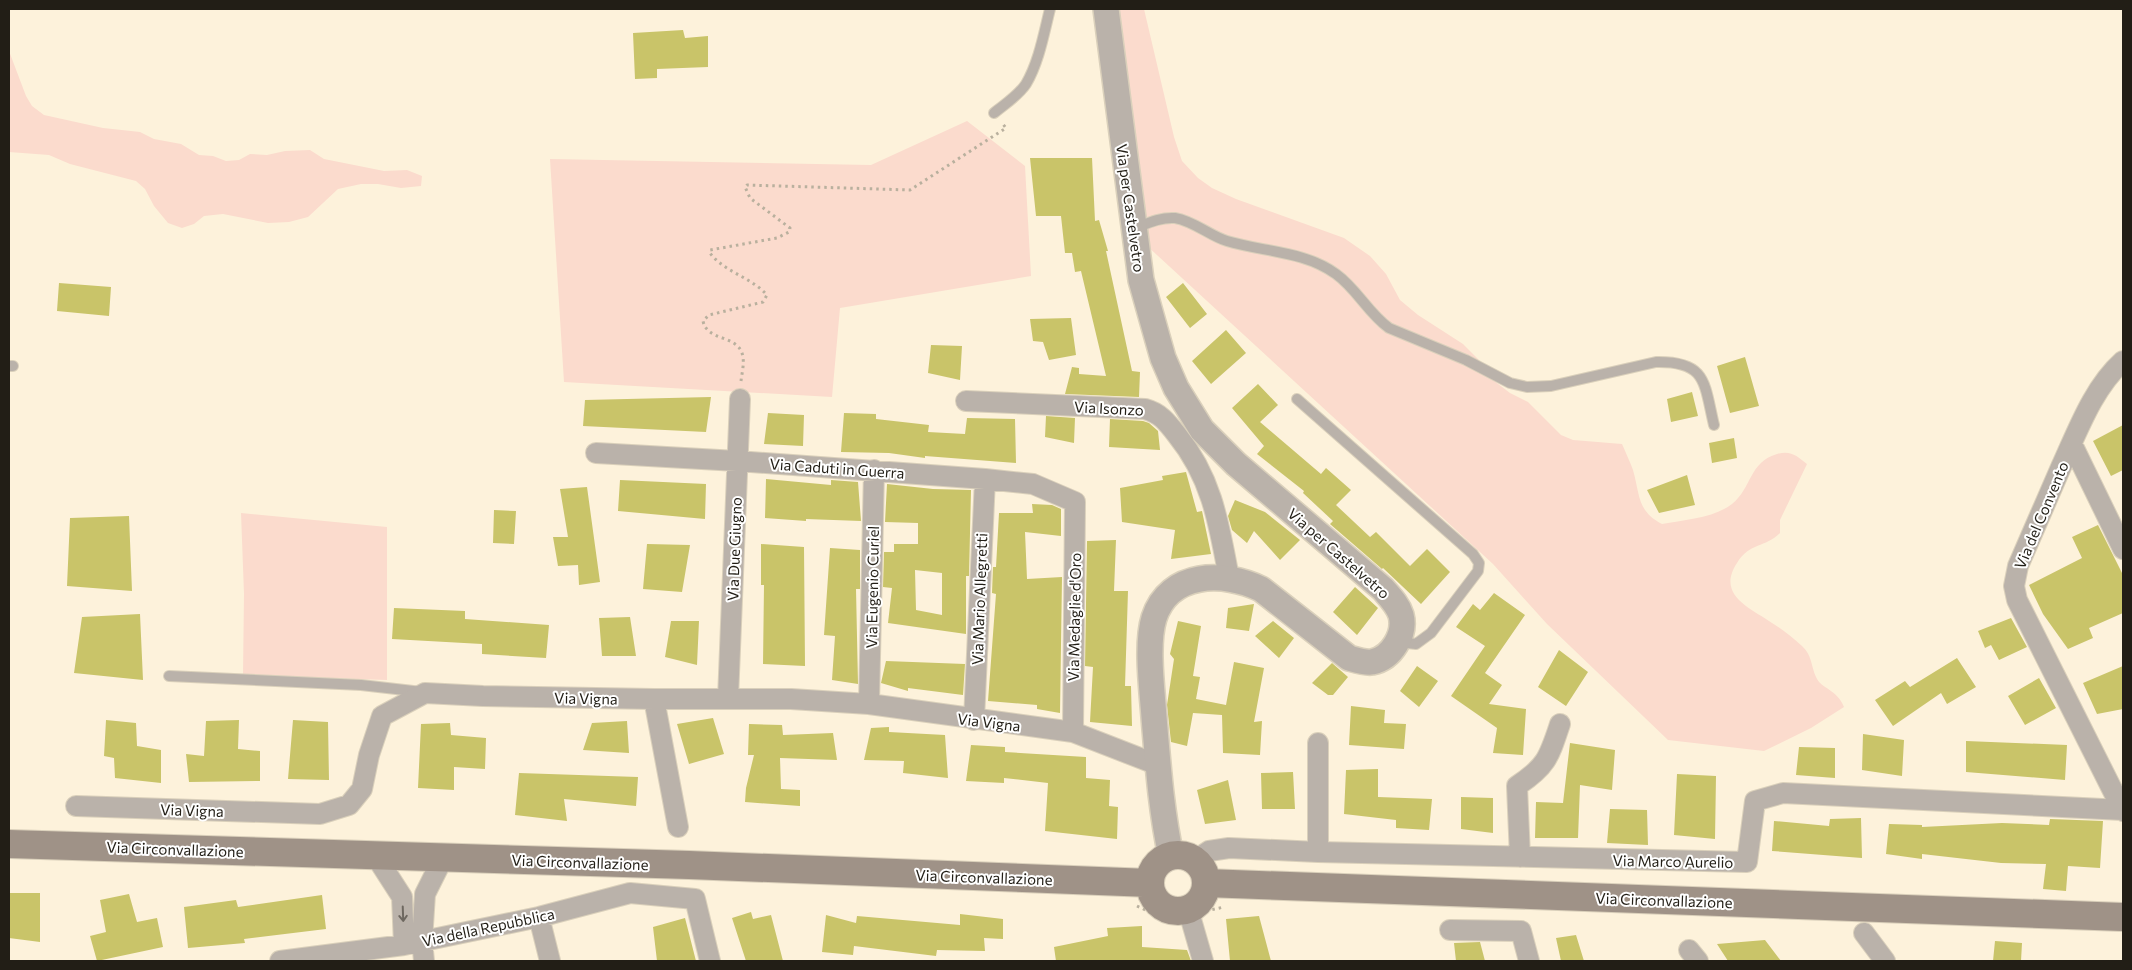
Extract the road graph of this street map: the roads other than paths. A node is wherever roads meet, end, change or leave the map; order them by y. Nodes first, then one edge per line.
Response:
1 (1050, 9) edge
2 (1106, 9) edge
3 (994, 113) road end
4 (1133, 228) junction
5 (2123, 361) edge
6 (740, 399) road end
7 (1297, 399) dead end
8 (966, 401) dead end
9 (1714, 424) dead end
10 (2072, 444) junction
11 (596, 453) dead end
12 (737, 461) junction
13 (874, 470) junction
14 (984, 479) junction
15 (1075, 502) joint
16 (2123, 549) edge
17 (1229, 578) junction
18 (1398, 642) junction
19 (169, 676) dead end
20 (425, 693) junction
21 (728, 698) junction
22 (654, 699) junction
23 (869, 704) junction
24 (974, 720) junction
25 (1560, 724) dead end
26 (1073, 732) junction
27 (1318, 743) dead end
28 (1158, 765) junction
29 (76, 806) dead end
30 (2123, 810) edge
31 (678, 827) dead end
32 (9, 844) edge
33 (1318, 852) junction
34 (375, 855) junction
35 (443, 858) junction
36 (1520, 858) junction
37 (1190, 867) junction
38 (1150, 883) junction
39 (1188, 909) junction
40 (539, 917) junction
41 (2123, 917) edge
42 (1450, 930) dead end
43 (1864, 933) dead end
44 (413, 943) junction
45 (303, 959) edge
46 (280, 961) edge
47 (424, 961) edge
48 (550, 961) edge
49 (710, 961) edge
50 (1203, 961) edge
51 (1529, 961) edge
52 (1885, 961) edge

1 - 3 lane
2 - 4 street, Via per Castelvetro
4 - 9 lane
4 - 18 street, Via per Castelvetro
5 - 10 street, Via del Convento
6 - 12 street, Via Due Giugno
7 - 18 lane
8 - 17 street, Via Isonzo
10 - 16 street
10 - 30 street, Via del Convento
11 - 12 street, Via Caduti in Guerra
12 - 13 street, Via Caduti in Guerra
12 - 21 street, Via Due Giugno
13 - 14 street, Via Caduti in Guerra
13 - 23 street, Via Eugenio Curiel
14 - 15 street, Via Caduti in Guerra
14 - 24 street, Via Mario Allegretti
15 - 26 street, Via Medaglie d'Oro
17 - 18 street
17 - 28 street
19 - 20 lane
20 - 22 street, Via Vigna
20 - 29 street, Via Vigna
21 - 22 street, Via Vigna
21 - 23 street, Via Vigna
22 - 31 street
23 - 24 street, Via Vigna
24 - 26 street, Via Vigna
25 - 36 street
26 - 28 street, Via Vigna
27 - 33 street
28 - 37 street
30 - 36 street, Via Marco Aurelio
32 - 34 main road, Via Circonvallazione
33 - 36 street, Via Marco Aurelio
33 - 37 street, Via Marco Aurelio
34 - 35 main road, Via Circonvallazione
34 -> 44 street
35 - 38 main road, Via Circonvallazione
35 - 44 street
37 - 38 main road
37 - 39 main road
37 - 41 main road, Via Circonvallazione
38 - 39 main road
39 - 50 street
40 - 44 street, Via della Repubblica
40 - 48 street
40 - 49 street, Via della Repubblica
42 - 51 street
43 - 52 street
44 - 45 street, Via della Repubblica
44 - 47 street
45 - 46 street, Via della Repubblica

